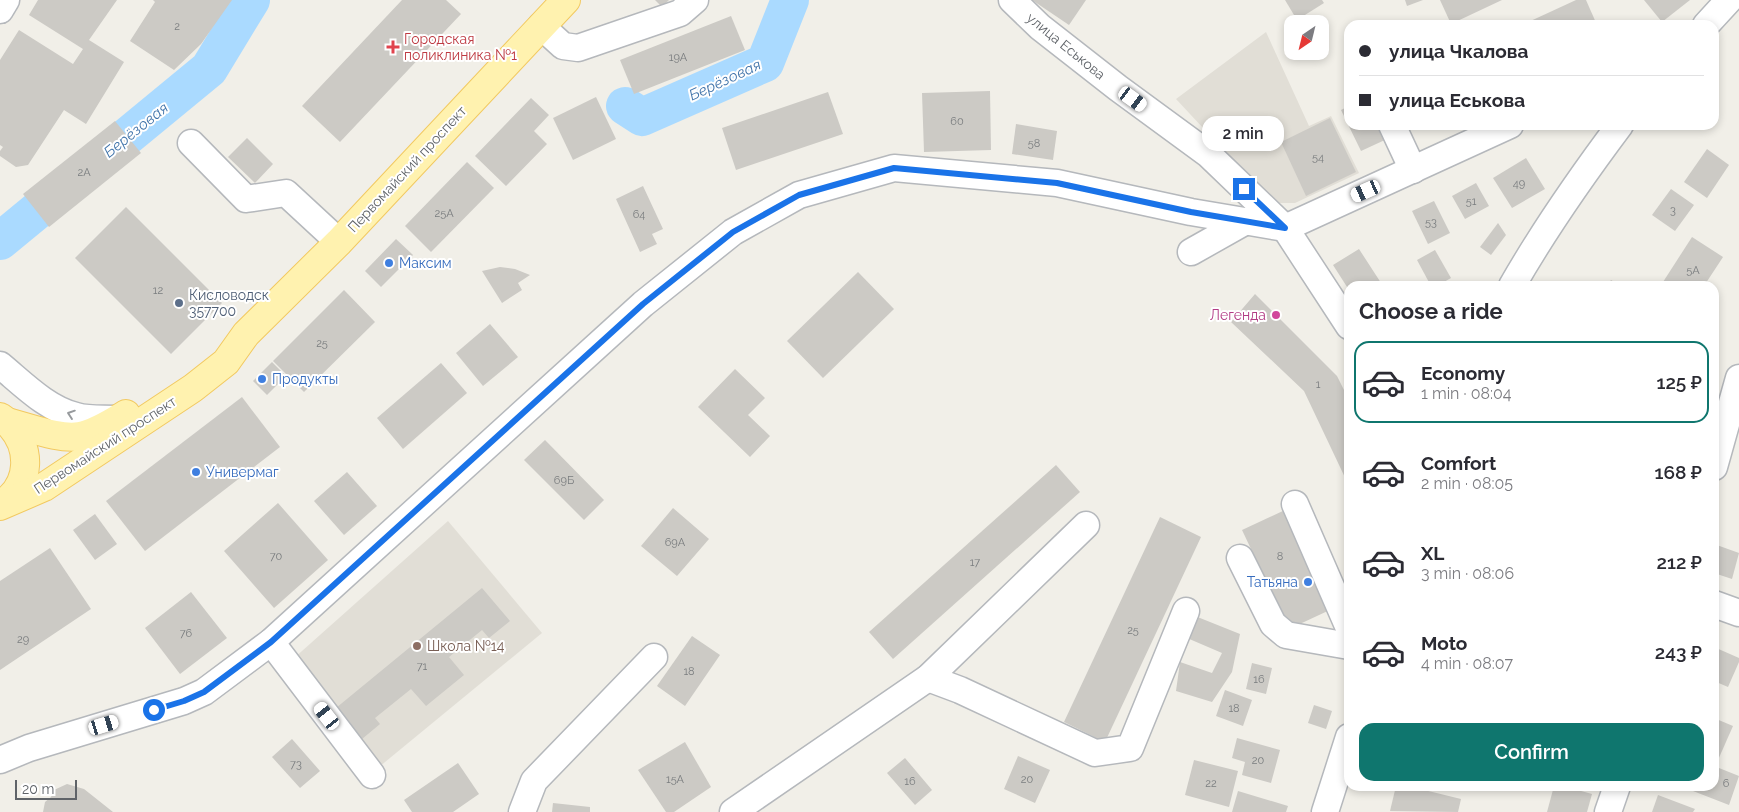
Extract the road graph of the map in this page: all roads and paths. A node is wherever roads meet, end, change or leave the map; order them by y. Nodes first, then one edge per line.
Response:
1 (6, 0) edge
2 (566, 0) edge
3 (695, 0) edge
4 (1012, 0) edge
5 (1729, 0) edge
6 (0, 10) edge
7 (1711, 20) edge
8 (541, 26) junction
9 (1394, 130) edge
10 (1499, 130) edge
11 (1616, 130) edge
12 (191, 143) dead end
13 (1413, 170) junction
14 (1246, 221) junction
15 (1285, 228) junction
16 (339, 242) junction
17 (1191, 252) dead end
18 (1515, 281) edge
19 (1344, 318) edge
20 (246, 334) junction
21 (0, 365) edge
22 (1739, 378) edge
23 (2, 413) edge
24 (119, 419) junction
25 (1719, 450) edge
26 (1295, 504) dead end
27 (0, 506) edge
28 (1086, 525) dead end
29 (1240, 558) dead end
30 (1719, 606) edge
31 (1186, 611) dead end
32 (1739, 613) edge
33 (1344, 617) edge
34 (271, 642) junction
35 (1344, 645) edge
36 (654, 657) dead end
37 (928, 678) junction
38 (1344, 753) edge
39 (0, 760) edge
40 (372, 774) dead end
41 (1615, 791) edge
42 (747, 810) edge
43 (522, 812) edge
44 (1325, 812) edge
45 (1608, 812) edge

1 - 6 street
2 - 8 main road, Первомайский проспект
3 - 8 street
4 - 15 street, улица Еськова
5 - 7 street
8 - 16 main road, Первомайский проспект
9 - 13 street
10 - 13 street
11 - 18 street
12 - 16 street
13 - 15 street
14 - 15 street
14 - 17 street
14 - 34 street
15 - 19 street, улица Еськова
16 - 20 main road, Первомайский проспект
20 - 24 main road, Первомайский проспект
20 - 27 main road, Первомайский проспект
24 -> 21 street
22 - 25 street
23 - 24 main road, Первомайский проспект
23 - 27 main road
26 - 33 street
28 - 37 street
29 - 35 street
30 - 32 street
31 - 37 street
34 - 39 street
34 - 40 street
36 - 43 street
37 - 42 street
38 - 44 street
41 - 45 street

